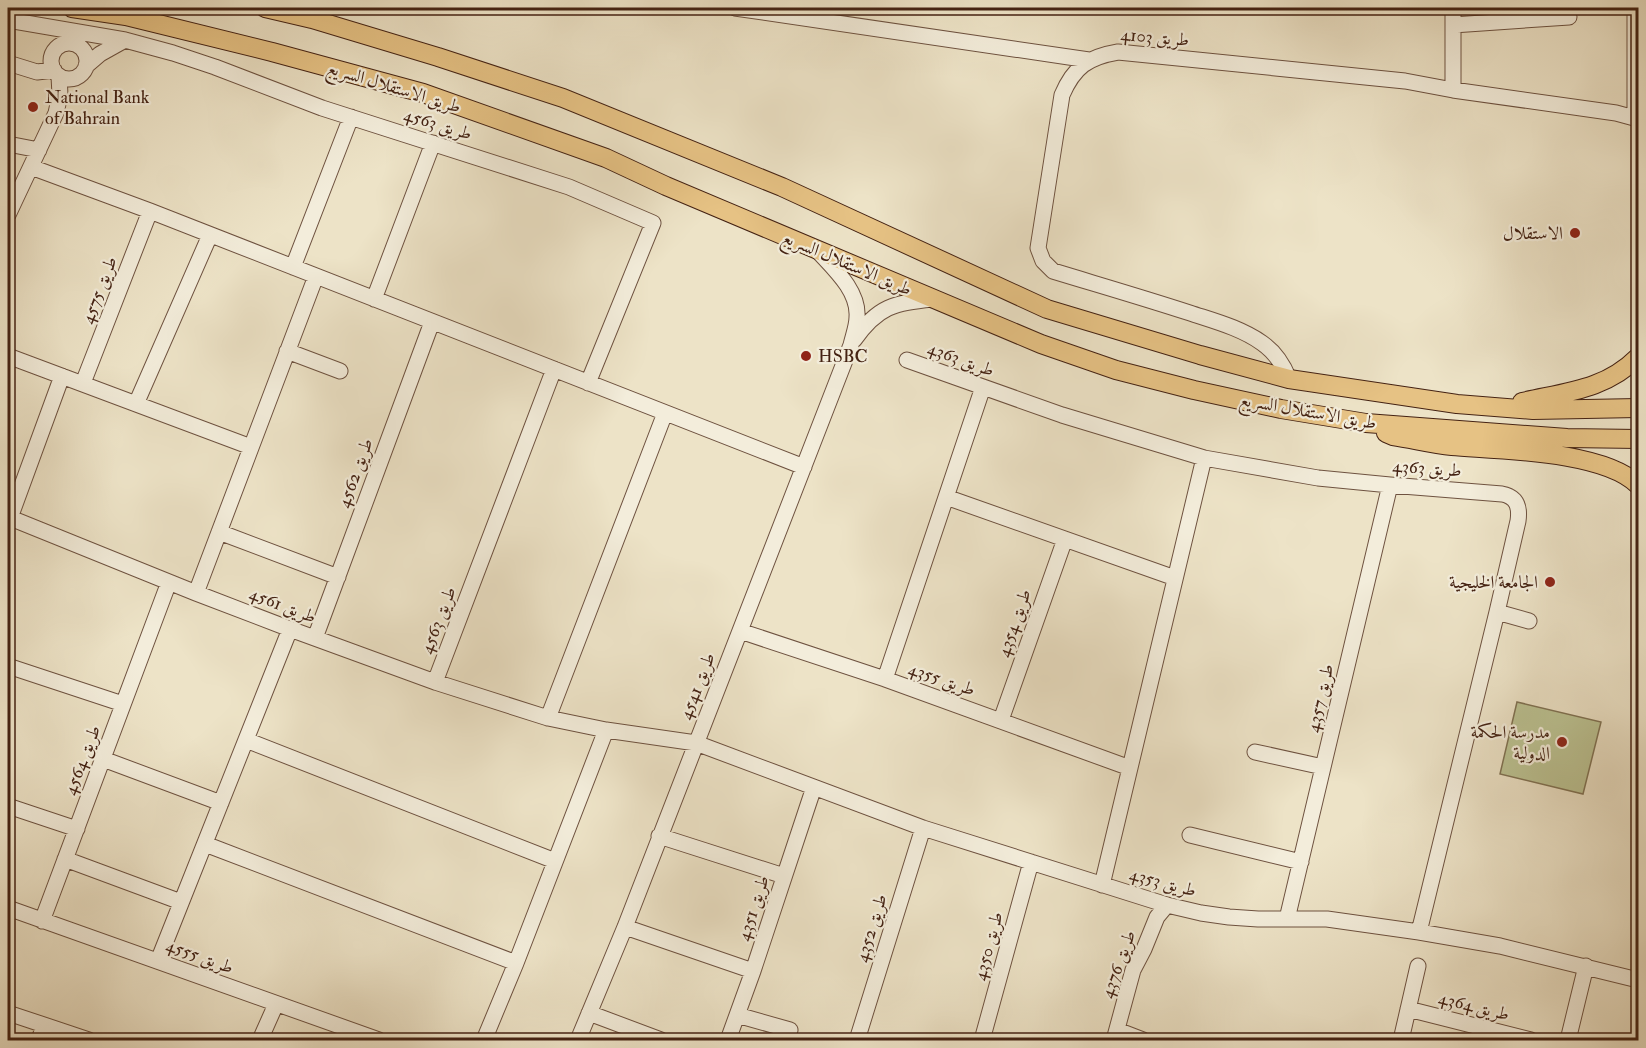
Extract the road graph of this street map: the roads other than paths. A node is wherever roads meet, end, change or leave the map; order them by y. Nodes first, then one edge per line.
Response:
1 (72, 8) edge
2 (265, 8) edge
3 (735, 8) edge
4 (1453, 8) edge
5 (1635, 8) edge
6 (1569, 17) dead end
7 (8, 20) edge
8 (26, 22) junction
9 (1453, 25) junction
10 (125, 40) junction
11 (1089, 60) junction
12 (8, 62) edge
13 (55, 63) junction
14 (82, 71) junction
15 (1453, 90) junction
16 (56, 113) junction
17 (351, 117) junction
18 (1636, 118) edge
19 (433, 143) junction
20 (8, 144) edge
21 (39, 150) junction
22 (31, 167) junction
23 (150, 211) junction
24 (8, 215) edge
25 (210, 235) junction
26 (816, 249) junction
27 (292, 267) junction
28 (316, 276) junction
29 (374, 299) junction
30 (933, 299) junction
31 (432, 322) junction
32 (851, 345) junction
33 (287, 351) junction
34 (8, 356) edge
35 (1638, 357) edge
36 (907, 360) dead end
37 (554, 369) junction
38 (340, 371) dead end
39 (62, 375) junction
40 (1289, 379) junction
41 (83, 383) junction
42 (588, 383) junction
43 (983, 387) junction
44 (136, 404) junction
45 (1499, 408) junction
46 (1638, 408) edge
47 (665, 413) junction
48 (1366, 423) junction
49 (1638, 439) edge
50 (251, 447) junction
51 (1204, 458) junction
52 (804, 467) junction
53 (1390, 485) junction
54 (1638, 485) edge
55 (946, 497) junction
56 (9, 517) edge
57 (219, 532) junction
58 (1065, 538) junction
59 (338, 577) junction
60 (1175, 578) junction
61 (169, 582) junction
62 (196, 593) junction
63 (1497, 612) junction
64 (1529, 621) dead end
65 (290, 629) junction
66 (740, 631) junction
67 (315, 638) junction
68 (8, 666) edge
69 (885, 679) junction
70 (435, 682) junction
71 (123, 704) junction
72 (548, 718) junction
73 (1001, 720) junction
74 (606, 730) junction
75 (246, 740) junction
76 (696, 743) junction
77 (1255, 752) dead end
78 (103, 759) junction
79 (1323, 767) junction
80 (1130, 768) junction
81 (814, 787) junction
82 (221, 803) junction
83 (8, 806) edge
84 (923, 828) junction
85 (77, 829) junction
86 (1190, 835) dead end
87 (659, 836) junction
88 (205, 844) junction
89 (65, 859) junction
90 (555, 861) junction
91 (1031, 862) junction
92 (1301, 862) junction
93 (784, 876) junction
94 (1102, 885) junction
95 (181, 902) junction
96 (1167, 905) junction
97 (8, 908) edge
98 (1287, 919) junction
99 (42, 921) junction
100 (626, 927) junction
101 (1419, 932) junction
102 (158, 961) junction
103 (516, 963) junction
104 (1418, 966) dead end
105 (1586, 966) junction
106 (753, 971) junction
107 (1638, 980) edge
108 (276, 1004) junction
109 (1408, 1009) junction
110 (8, 1013) edge
111 (589, 1013) junction
112 (737, 1014) junction
113 (44, 1025) junction
114 (790, 1030) dead end
115 (346, 1035) edge
116 (1116, 1035) edge
117 (39, 1041) edge
118 (89, 1041) edge
119 (260, 1041) edge
120 (379, 1041) edge
121 (483, 1041) edge
122 (578, 1041) edge
123 (661, 1041) edge
124 (728, 1041) edge
125 (857, 1041) edge
126 (982, 1041) edge
127 (1143, 1041) edge
128 (1401, 1041) edge
129 (1531, 1041) edge
130 (1568, 1041) edge

1 - 26 main road, طريق الاستقلال السريع
2 - 40 main road, طريق الاستقلال السريع
3 - 11 street
4 - 9 street
5 - 18 street
6 - 9 street
7 - 8 street, طريق 4563
8 - 10 street, طريق 4563
8 - 13 street
9 - 15 street
10 - 14 street
10 - 17 street, طريق 4563
11 - 15 street, طريق 4103
11 - 40 street, طريق 4103
12 - 13 street
13 - 14 street
13 - 14 street
13 - 16 street
14 - 16 street
15 - 18 street, طريق 4103
16 - 21 street
17 - 19 street, طريق 4563
17 - 27 street
19 - 29 street
19 - 42 street, طريق 4563
20 - 21 street
21 - 22 street
22 - 23 street
22 - 24 street
23 - 25 street
23 - 41 street, طريق 4575
25 - 27 street
25 - 44 street
26 - 30 main road, طريق الاستقلال السريع
26 - 32 street
27 - 28 street
28 - 29 street
28 - 33 street
29 - 31 street
30 - 32 street
30 - 48 main road, طريق الاستقلال السريع
31 - 37 street
31 - 59 street, طريق 4562
32 - 52 street, طريق 4541
33 - 38 street
33 - 50 street
34 - 39 street
35 - 45 main road
36 - 43 street, طريق 4363
37 - 42 street
37 - 70 street, طريق 4563
39 - 41 street
39 - 56 street
40 - 45 main road, طريق الاستقلال السريع
41 - 44 street
42 - 47 street
43 - 51 street, طريق 4363
43 - 55 street
44 - 50 street
45 - 46 main road, طريق الاستقلال السريع
47 - 52 street
47 - 72 street
48 - 49 main road, طريق الاستقلال السريع
48 - 54 main road
50 - 57 street
51 - 53 street, طريق 4363
51 - 60 street
52 - 66 street, طريق 4541
53 - 63 street, طريق 4363
53 - 79 street, طريق 4357
55 - 58 street
55 - 69 street
56 - 61 street, طريق 4561
57 - 59 street
57 - 62 street
58 - 60 street
58 - 73 street, طريق 4354
59 - 67 street, طريق 4562
60 - 80 street
61 - 62 street, طريق 4561
61 - 71 street, طريق 4564
62 - 65 street, طريق 4561
63 - 64 street
63 - 101 street, طريق 4363
65 - 67 street, طريق 4561
65 - 75 street
66 - 69 street, طريق 4355
66 - 76 street, طريق 4541
67 - 70 street, طريق 4561
68 - 71 street
69 - 73 street, طريق 4355
70 - 72 street, طريق 4561
71 - 78 street, طريق 4564
72 - 74 street, طريق 4561
73 - 80 street, طريق 4355
74 - 76 street, طريق 4561
74 - 90 street
75 - 82 street
75 - 90 street
76 - 81 street, طريق 4353
76 - 87 street, طريق 4541
77 - 79 street
78 - 82 street
78 - 85 street, طريق 4564
79 - 92 street, طريق 4357
80 - 94 street
81 - 84 street, طريق 4353
81 - 93 street, طريق 4351
82 - 88 street
83 - 85 street
84 - 91 street, طريق 4353
84 - 125 street, طريق 4352
85 - 89 street, طريق 4564
86 - 92 street
87 - 93 street
87 - 100 street, طريق 4541
88 - 95 street
88 - 103 street
89 - 95 street
89 - 99 street, طريق 4564
90 - 103 street
91 - 94 street, طريق 4353
91 - 126 street, طريق 4350
92 - 98 street, طريق 4357
93 - 106 street, طريق 4351
94 - 96 street, طريق 4353
95 - 102 street
96 - 98 street, طريق 4353
96 - 116 street, طريق 4376
97 - 99 street, طريق 4555
98 - 101 street, طريق 4353
99 - 102 street, طريق 4555
100 - 106 street
100 - 111 street, طريق 4541
101 - 105 street, طريق 4353
102 - 108 street, طريق 4555
103 - 121 street
104 - 109 street
105 - 107 street, طريق 4353
105 - 130 street
106 - 112 street, طريق 4351
108 - 115 street, طريق 4555
108 - 119 street
109 - 128 street
109 - 129 street, طريق 4364
110 - 113 street
111 - 122 street, طريق 4541
111 - 123 street
112 - 114 street
112 - 124 street, طريق 4351
113 - 117 street
113 - 118 street
115 - 120 street, طريق 4555
116 - 127 street

